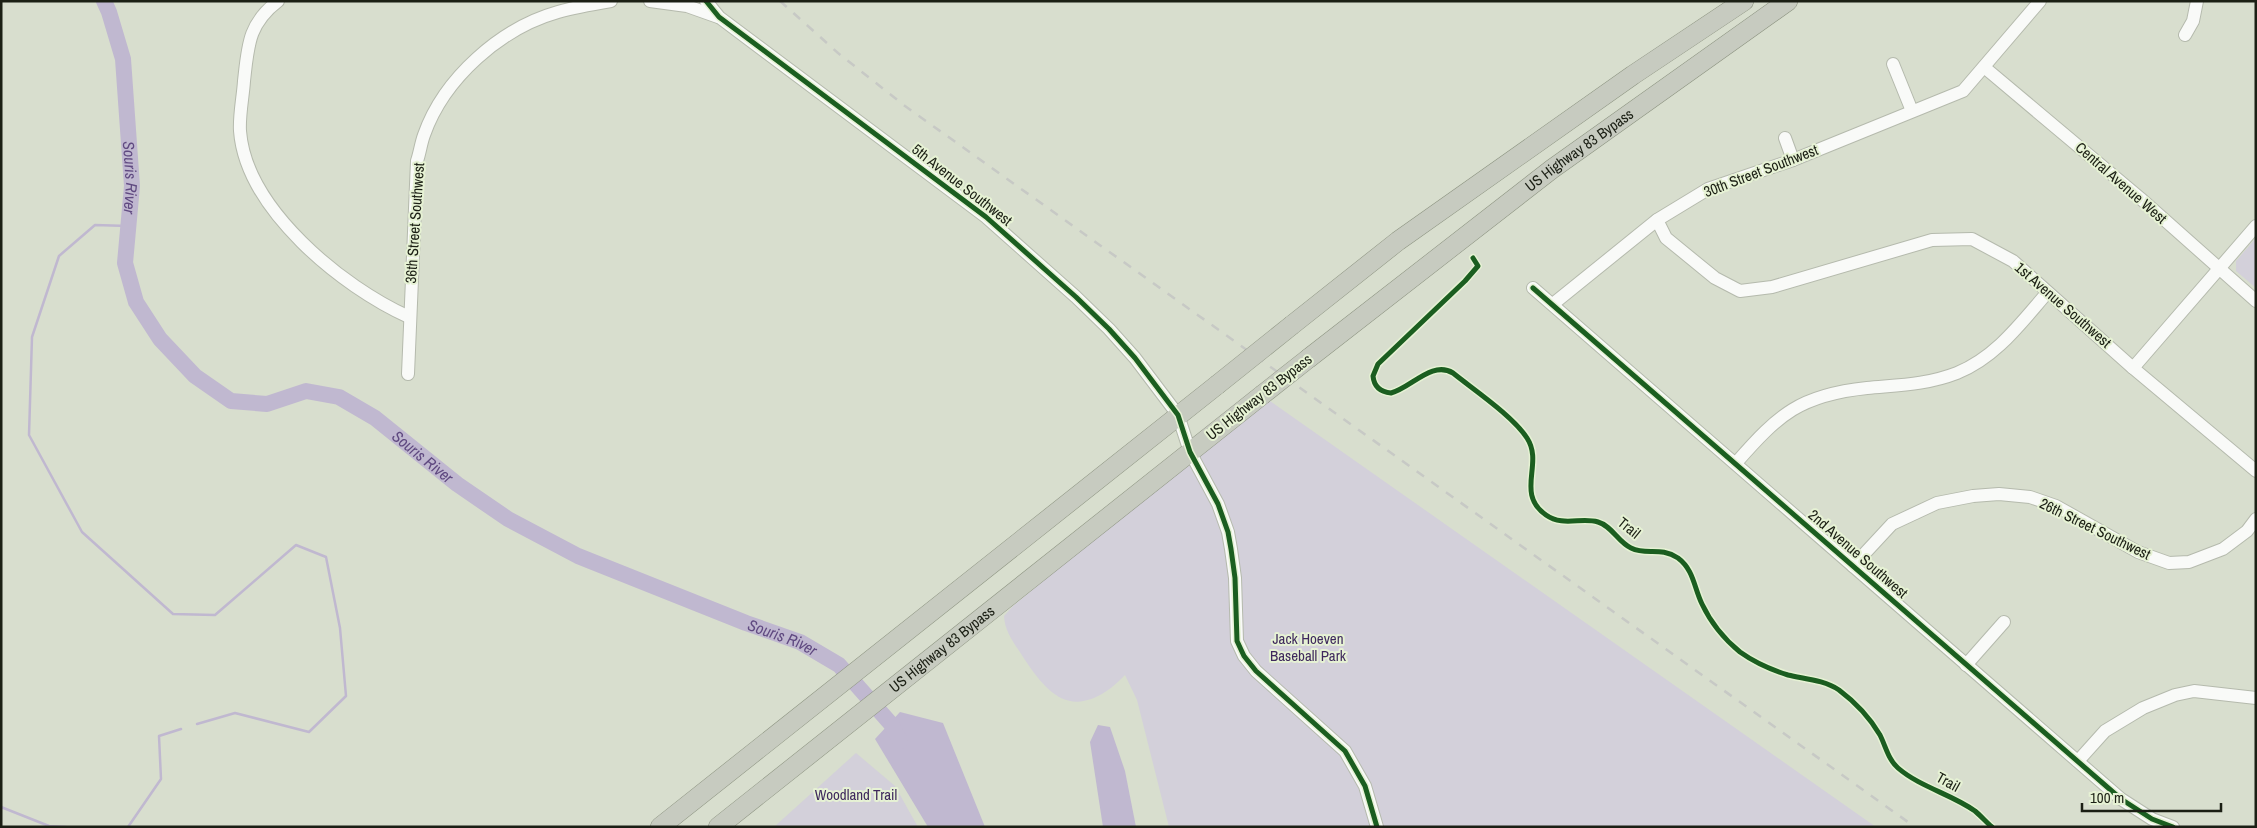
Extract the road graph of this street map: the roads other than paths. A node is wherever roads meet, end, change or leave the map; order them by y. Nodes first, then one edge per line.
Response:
1 (278, 1) edge
2 (611, 1) edge
3 (650, 1) edge
4 (706, 1) edge
5 (1744, 1) edge
6 (1788, 1) edge
7 (2040, 1) edge
8 (2197, 1) edge
9 (719, 17) junction
10 (2185, 35) dead end
11 (1893, 64) dead end
12 (1984, 67) junction
13 (1912, 111) junction
14 (1785, 138) dead end
15 (1792, 160) junction
16 (1656, 220) junction
17 (2256, 226) edge
18 (2219, 269) junction
19 (1533, 288) dead end
20 (2047, 293) junction
21 (2256, 301) edge
22 (1553, 304) junction
23 (409, 317) junction
24 (2133, 368) junction
25 (408, 374) dead end
26 (1178, 415) junction
27 (1190, 452) junction
28 (1736, 463) junction
29 (2256, 471) edge
30 (2256, 519) edge
31 (1853, 566) junction
32 (2004, 622) dead end
33 (1966, 665) junction
34 (2256, 698) edge
35 (2078, 761) junction
36 (660, 827) edge
37 (718, 827) edge
38 (1377, 827) edge
39 (2174, 827) edge

1 - 23 street
2 - 23 street, 36th Street Southwest
3 - 9 street
4 - 9 street, 5th Avenue Southwest
5 - 26 highway, US Highway 83 Bypass, bridge
6 - 27 highway, US Highway 83 Bypass, bridge
7 - 12 street, 30th Street Southwest
8 - 10 street
9 - 26 street, 5th Avenue Southwest
11 - 13 street
12 - 13 street, 30th Street Southwest
12 - 18 street, Central Avenue West
13 - 15 street, 30th Street Southwest
14 - 15 street
15 - 16 street, 30th Street Southwest
16 - 20 street, 1st Avenue Southwest
16 - 22 street, 30th Street Southwest
17 - 18 street
18 - 21 street, Central Avenue West
18 - 24 street
19 - 22 street, 2nd Avenue Southwest
20 - 24 street, 1st Avenue Southwest
20 - 28 street
22 - 28 street, 2nd Avenue Southwest
23 - 25 street, 36th Street Southwest
24 - 29 street, 1st Avenue Southwest
26 - 27 street, 5th Avenue Southwest
26 - 36 highway, US Highway 83 Bypass
27 - 37 highway, US Highway 83 Bypass
27 - 38 street, 5th Avenue Southwest
28 - 31 street, 2nd Avenue Southwest
30 - 31 street, 26th Street Southwest
31 - 33 street, 2nd Avenue Southwest
32 - 33 street
33 - 35 street, 2nd Avenue Southwest
34 - 35 street
35 - 39 street, 2nd Avenue Southwest

